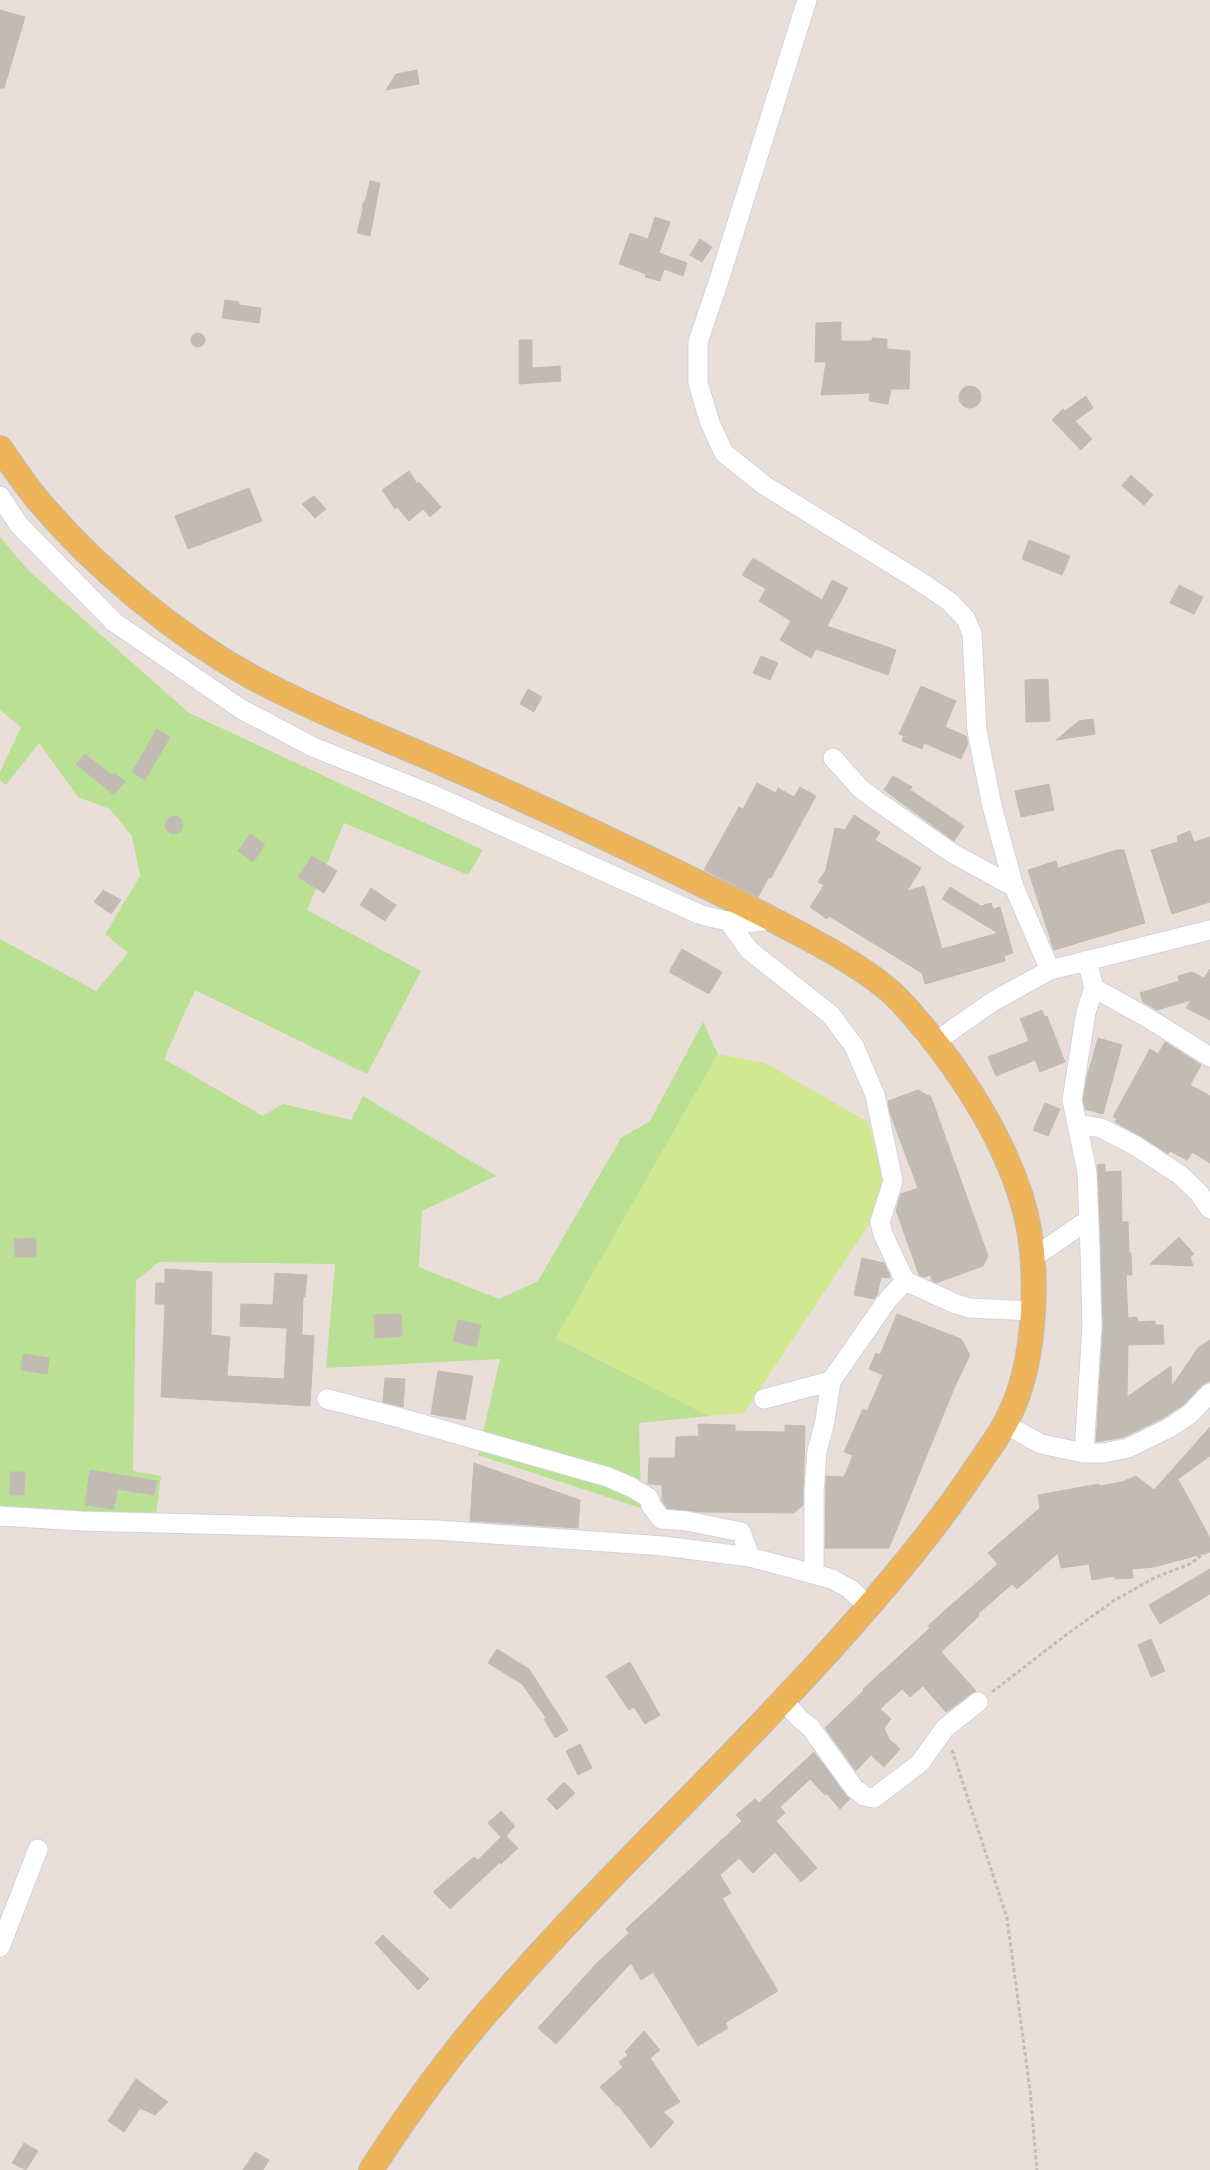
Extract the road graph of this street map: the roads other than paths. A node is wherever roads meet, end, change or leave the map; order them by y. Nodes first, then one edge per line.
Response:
1 (807, 0) edge
2 (0, 448) edge
3 (0, 496) edge
4 (833, 758) dead end
5 (1014, 887) junction
6 (774, 918) junction
7 (729, 922) junction
8 (1205, 935) edge
9 (1087, 960) junction
10 (1050, 970) junction
11 (1094, 988) junction
12 (935, 1042) junction
13 (1210, 1057) edge
14 (1078, 1124) junction
15 (1210, 1209) edge
16 (1088, 1220) junction
17 (1034, 1257) junction
18 (905, 1281) junction
19 (1033, 1311) junction
20 (831, 1381) junction
21 (1210, 1393) edge
22 (764, 1399) dead end
23 (326, 1400) dead end
24 (1005, 1424) junction
25 (1084, 1453) junction
26 (0, 1516) edge
27 (750, 1557) junction
28 (814, 1573) junction
29 (869, 1607) junction
30 (784, 1701) junction
31 (978, 1702) road end
32 (38, 1849) dead end
33 (0, 1947) edge
34 (371, 2170) edge

1 - 5 street
2 - 6 main road
3 - 7 street
4 - 5 street
5 - 10 street
6 - 7 street
6 - 12 main road
7 - 18 street
8 - 9 street
9 - 10 street
9 - 11 street
10 - 12 street
11 - 13 street
11 - 14 street
12 - 17 main road
14 - 15 street
14 - 16 street
16 - 17 street
16 - 25 street
17 - 19 main road
18 - 19 street
18 - 20 street
19 - 24 main road
20 - 22 street
20 - 28 street
21 - 25 street
23 - 27 street
24 - 25 street
24 - 29 main road
26 - 27 street
27 - 28 street
28 - 29 street
29 - 30 main road
30 - 31 street
30 - 34 main road
32 - 33 street

